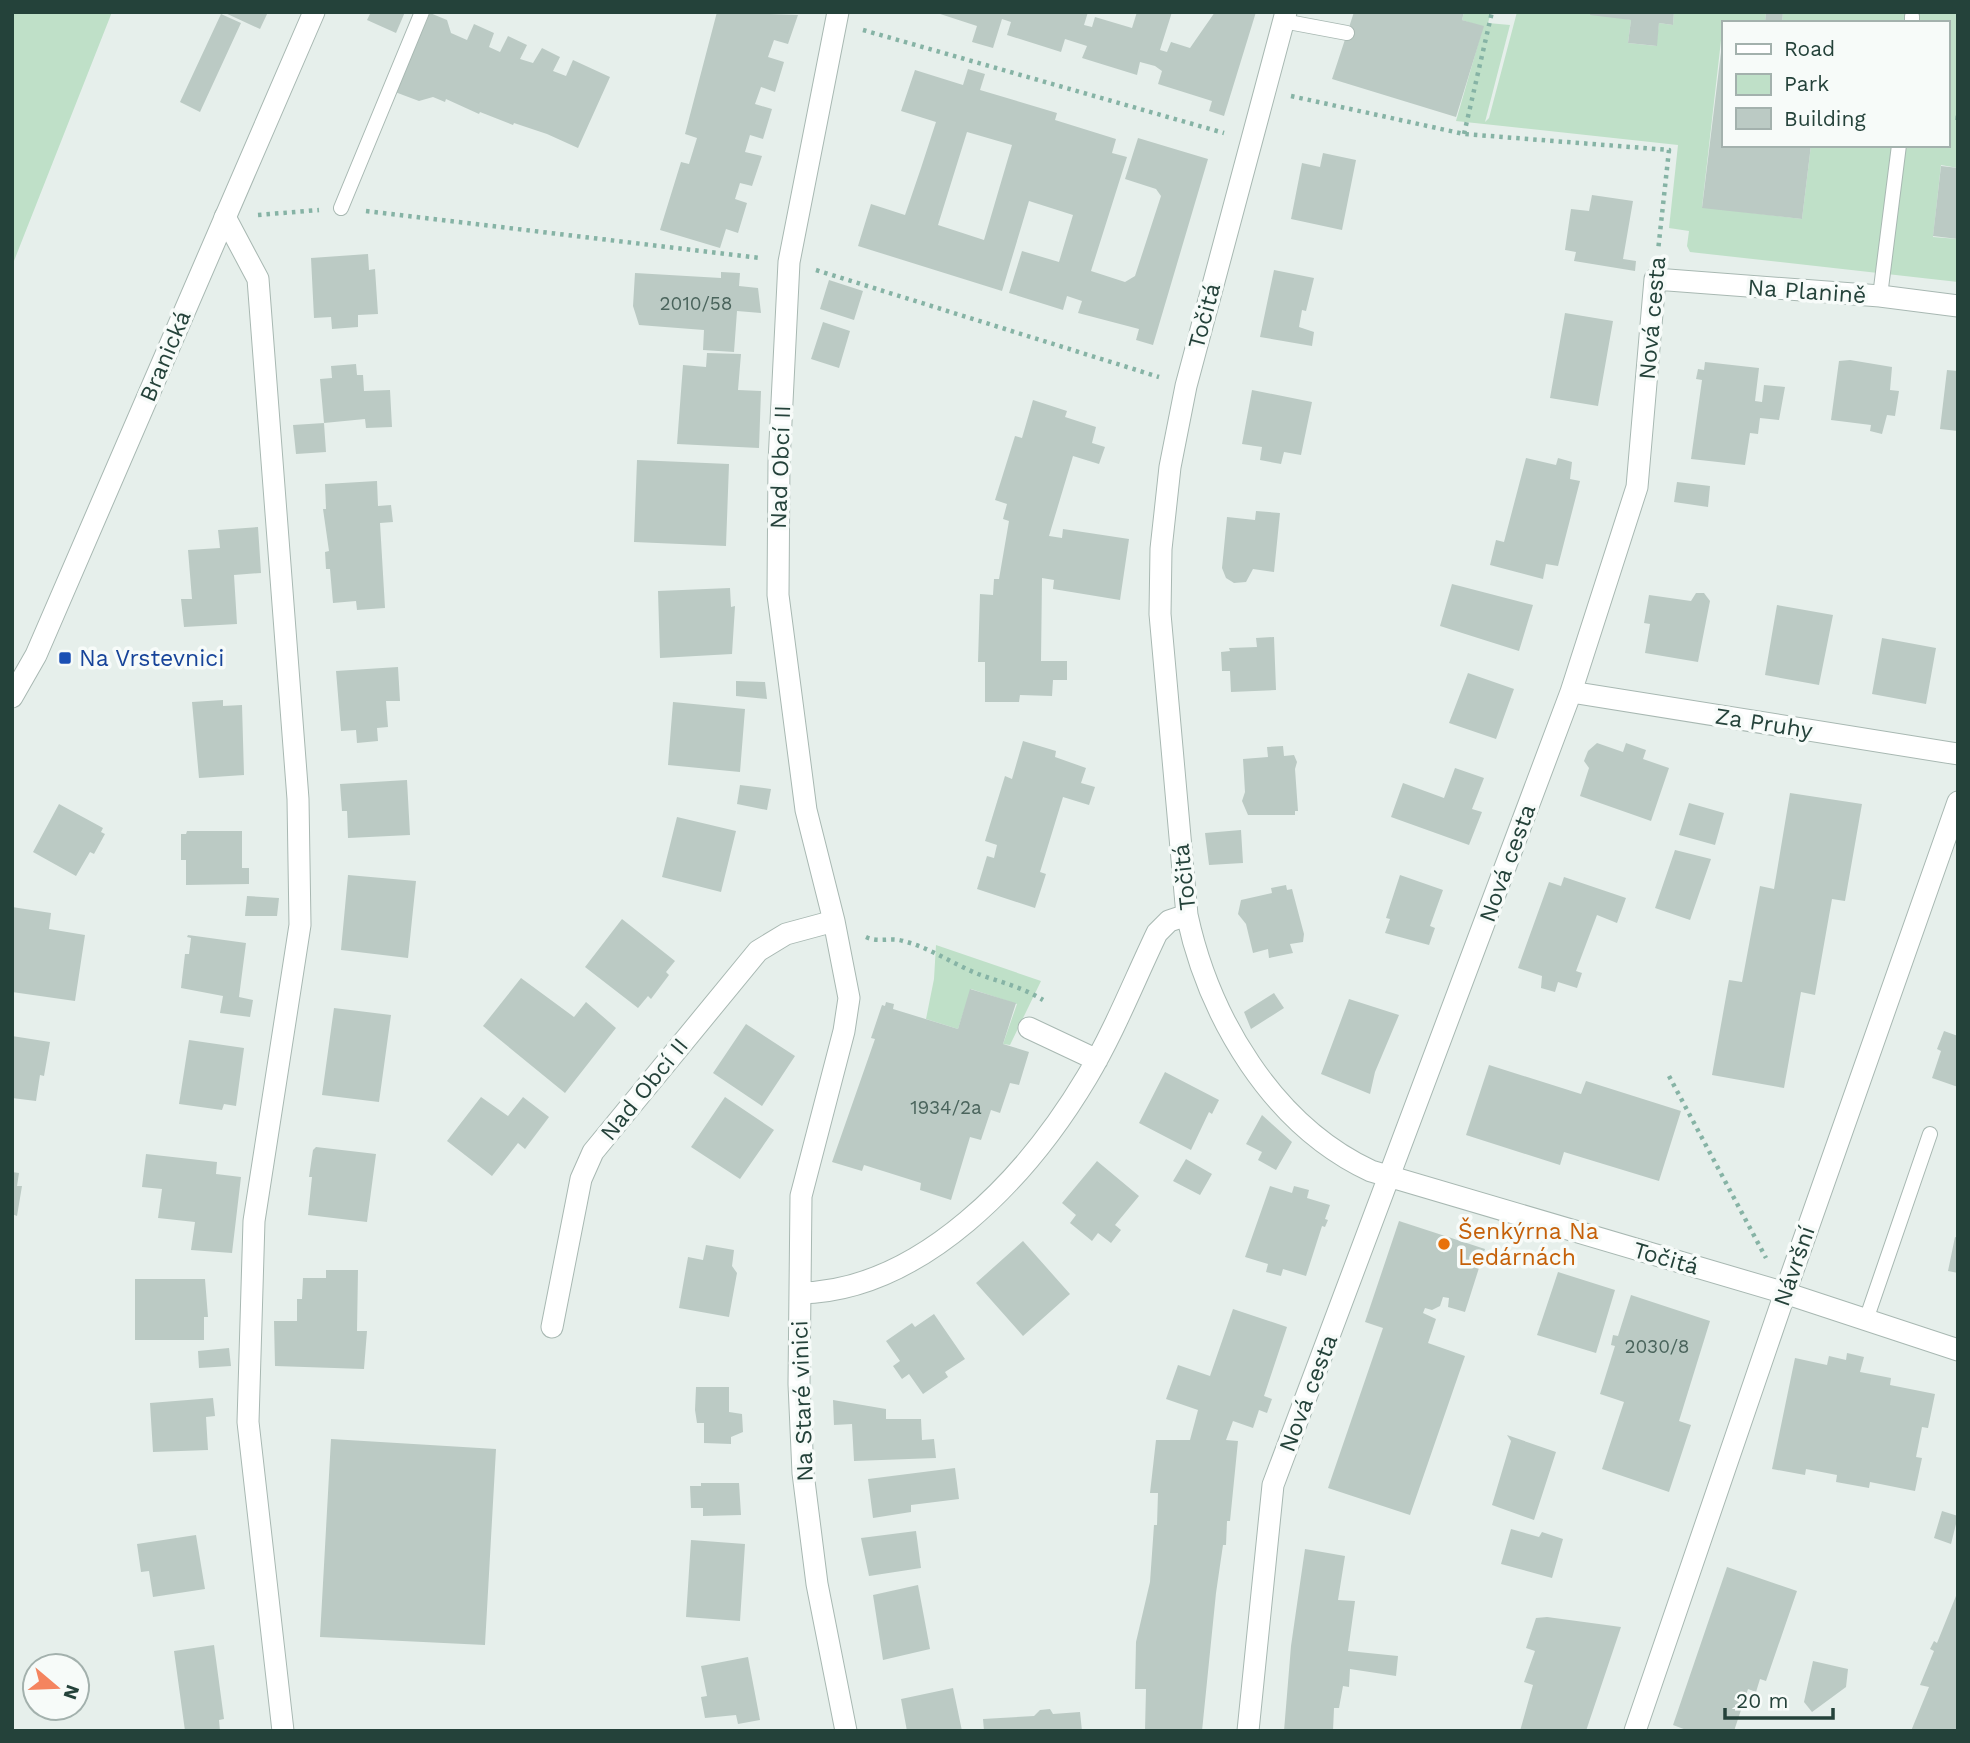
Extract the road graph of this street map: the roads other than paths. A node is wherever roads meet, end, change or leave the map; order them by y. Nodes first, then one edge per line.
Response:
1 (314, 12) edge
2 (422, 12) edge
3 (837, 17) edge
4 (1284, 17) edge
5 (1347, 33) dead end
6 (1899, 147) edge
7 (341, 208) road end
8 (225, 218) junction
9 (1655, 279) joint
10 (1880, 296) junction
11 (1958, 306) edge
12 (1571, 692) junction
13 (12, 697) edge
14 (1958, 754) edge
15 (1958, 802) edge
16 (1186, 915) junction
17 (834, 921) junction
18 (1038, 1033) road end
19 (1097, 1060) junction
20 (1930, 1134) dead end
21 (1390, 1177) junction
22 (800, 1293) junction
23 (1784, 1293) junction
24 (1866, 1320) junction
25 (552, 1327) dead end
26 (1958, 1350) edge
27 (283, 1731) edge
28 (846, 1731) edge
29 (1248, 1731) edge
30 (1635, 1731) edge

1 - 8 street, Branická
2 - 7 lane
3 - 17 street, Nad Obcí II
4 - 5 lane
4 - 16 street, Točitá
6 - 10 lane
8 - 13 street, Branická
8 - 27 street
9 - 10 street, Na Planině
9 - 12 street, Nová cesta
10 - 11 street, Na Planině
12 - 14 street, Za Pruhy
12 - 21 street, Nová cesta
15 - 23 street, Návršní
16 - 19 street, Na Staré vinici
16 - 21 street, Točitá
17 - 22 street, Nad Obcí II
17 - 25 street, Nad Obcí II
18 - 19 street
19 - 22 street, Na Staré vinici
20 - 24 lane
21 - 23 street, Točitá
21 - 29 street, Nová cesta
22 - 28 street, Na Staré vinici
23 - 24 street, Točitá
23 - 30 street, Návršní
24 - 26 street, Točitá

